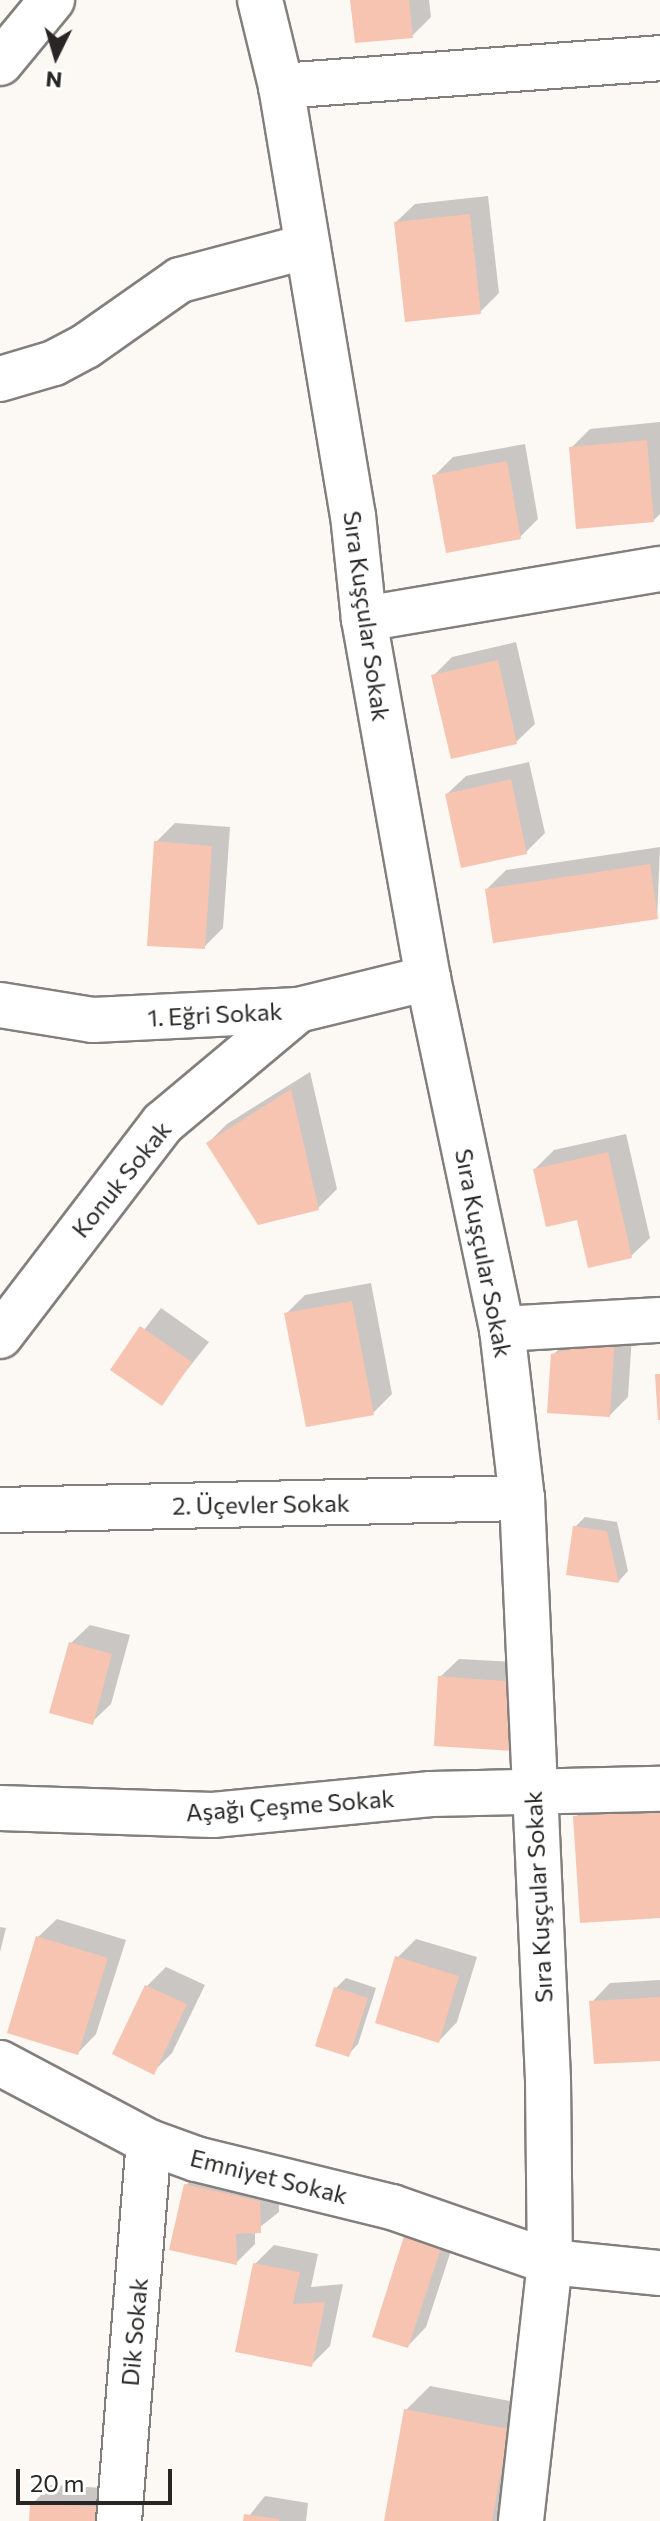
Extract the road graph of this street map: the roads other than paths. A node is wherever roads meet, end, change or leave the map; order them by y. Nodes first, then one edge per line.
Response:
1 (52, 0) edge
2 (260, 0) edge
3 (660, 58) edge
4 (0, 63) edge
5 (281, 86) junction
6 (308, 246) junction
7 (0, 379) edge
8 (660, 569) edge
9 (364, 619) junction
10 (428, 978) junction
11 (0, 1005) edge
12 (298, 1010) junction
13 (660, 1320) edge
14 (502, 1329) junction
15 (0, 1336) edge
16 (522, 1498) junction
17 (0, 1510) edge
18 (660, 1789) edge
19 (532, 1794) junction
20 (0, 1808) edge
21 (0, 2063) edge
22 (149, 2142) junction
23 (550, 2262) junction
24 (660, 2273) edge
25 (119, 2521) edge
26 (521, 2521) edge

1 - 4 street
2 - 5 street, Sıra Kuşçular Sokak
3 - 5 street
5 - 6 street, Sıra Kuşçular Sokak
6 - 7 street
6 - 9 street, Sıra Kuşçular Sokak
8 - 9 street
9 - 10 street, Sıra Kuşçular Sokak
10 - 12 street, 1. Eğri Sokak
10 - 14 street, Sıra Kuşçular Sokak
11 - 12 street, 1. Eğri Sokak
12 - 15 street, Konuk Sokak
13 - 14 street
14 - 16 street, Sıra Kuşçular Sokak
16 - 17 street, 2. Üçevler Sokak
16 - 19 street, Sıra Kuşçular Sokak
18 - 19 street, Aşağı Çeşme Sokak
19 - 20 street, Aşağı Çeşme Sokak
19 - 23 street, Sıra Kuşçular Sokak
21 - 22 street, Emniyet Sokak
22 - 23 street, Emniyet Sokak
22 - 25 street, Dik Sokak
23 - 24 street, Emniyet Sokak
23 - 26 street, Sıra Kuşçular Sokak

